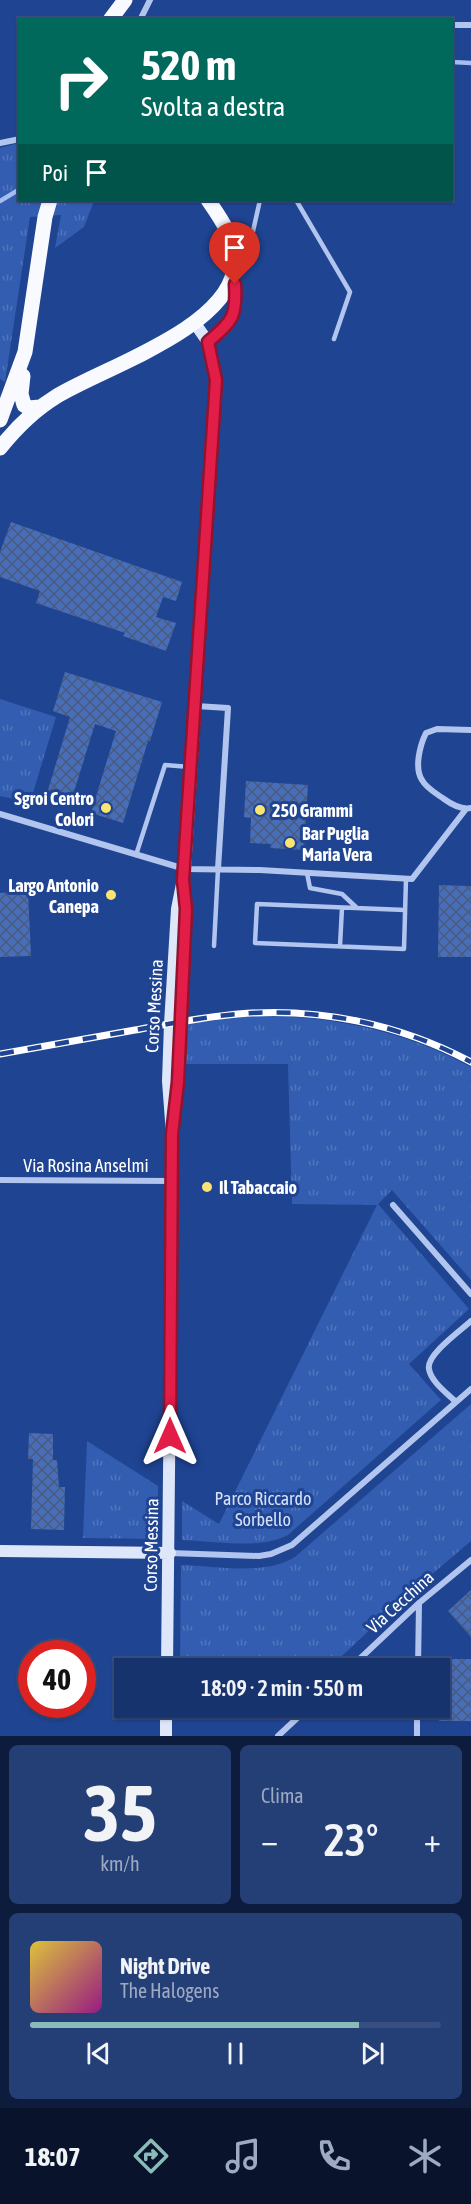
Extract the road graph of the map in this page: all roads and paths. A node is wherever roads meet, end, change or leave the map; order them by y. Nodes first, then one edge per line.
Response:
1 (125, 0) edge
2 (132, 0) edge
3 (150, 0) edge
4 (112, 18) edge
5 (125, 18) edge
6 (141, 18) edge
7 (453, 24) edge
8 (471, 25) edge
9 (18, 139) edge
10 (0, 143) edge
11 (50, 201) edge
12 (209, 201) edge
13 (260, 201) edge
14 (297, 201) edge
15 (233, 246) junction
16 (234, 268) junction
17 (194, 321) junction
18 (334, 339) dead end
19 (208, 342) junction
20 (25, 352) junction
21 (40, 407) junction
22 (0, 420) edge
23 (0, 448) edge
24 (196, 706) junction
25 (471, 730) edge
26 (192, 767) junction
27 (468, 808) edge
28 (0, 814) edge
29 (136, 855) junction
30 (218, 869) junction
31 (307, 873) junction
32 (184, 875) junction
33 (406, 879) junction
34 (342, 908) junction
35 (357, 908) junction
36 (405, 910) junction
37 (214, 946) dead end
38 (340, 946) junction
39 (0, 1180) edge
40 (172, 1181) junction
41 (393, 1205) dead end
42 (471, 1294) edge
43 (471, 1321) edge
44 (471, 1389) edge
45 (456, 1402) junction
46 (0, 1551) edge
47 (170, 1552) junction
48 (471, 1560) edge
49 (419, 1603) junction
50 (167, 1658) edge
51 (361, 1658) edge
52 (418, 1658) edge
53 (166, 1718) edge
54 (297, 1718) edge
55 (417, 1718) edge
56 (166, 1736) edge
57 (278, 1736) edge
58 (417, 1736) edge

1 - 4 main road
2 - 5 main road
3 - 6 street
7 - 8 street
9 - 10 street
11 - 20 main road
12 - 15 main road
13 - 15 lane
14 - 18 lane
15 - 16 main road
16 - 17 main road
16 - 19 street
17 - 19 street
17 - 21 main road
19 - 24 street, Corso Messina
20 - 21 main road
20 - 22 main road
21 - 23 main road
24 - 26 street, Corso Messina
24 - 30 street
25 - 27 street
26 - 29 lane
26 - 32 street, Corso Messina
27 - 33 street
28 - 29 street
29 - 32 street
30 - 31 street
30 - 32 street
30 - 37 lane
31 - 33 street
31 - 35 lane
32 - 40 street, Corso Messina
33 - 36 lane
34 - 35 lane
34 - 38 lane
34 - 38 lane
35 - 36 lane
36 - 38 lane
39 - 40 street, Via Rosina Anselmi
40 - 47 street, Corso Messina
41 - 42 street
43 - 45 street
44 - 45 street
45 - 47 street
46 - 47 street
47 - 50 street, Corso Messina
48 - 49 street, Via Cecchina
49 - 51 street, Via Cecchina
49 - 52 street
53 - 56 street
54 - 57 street
55 - 58 street

